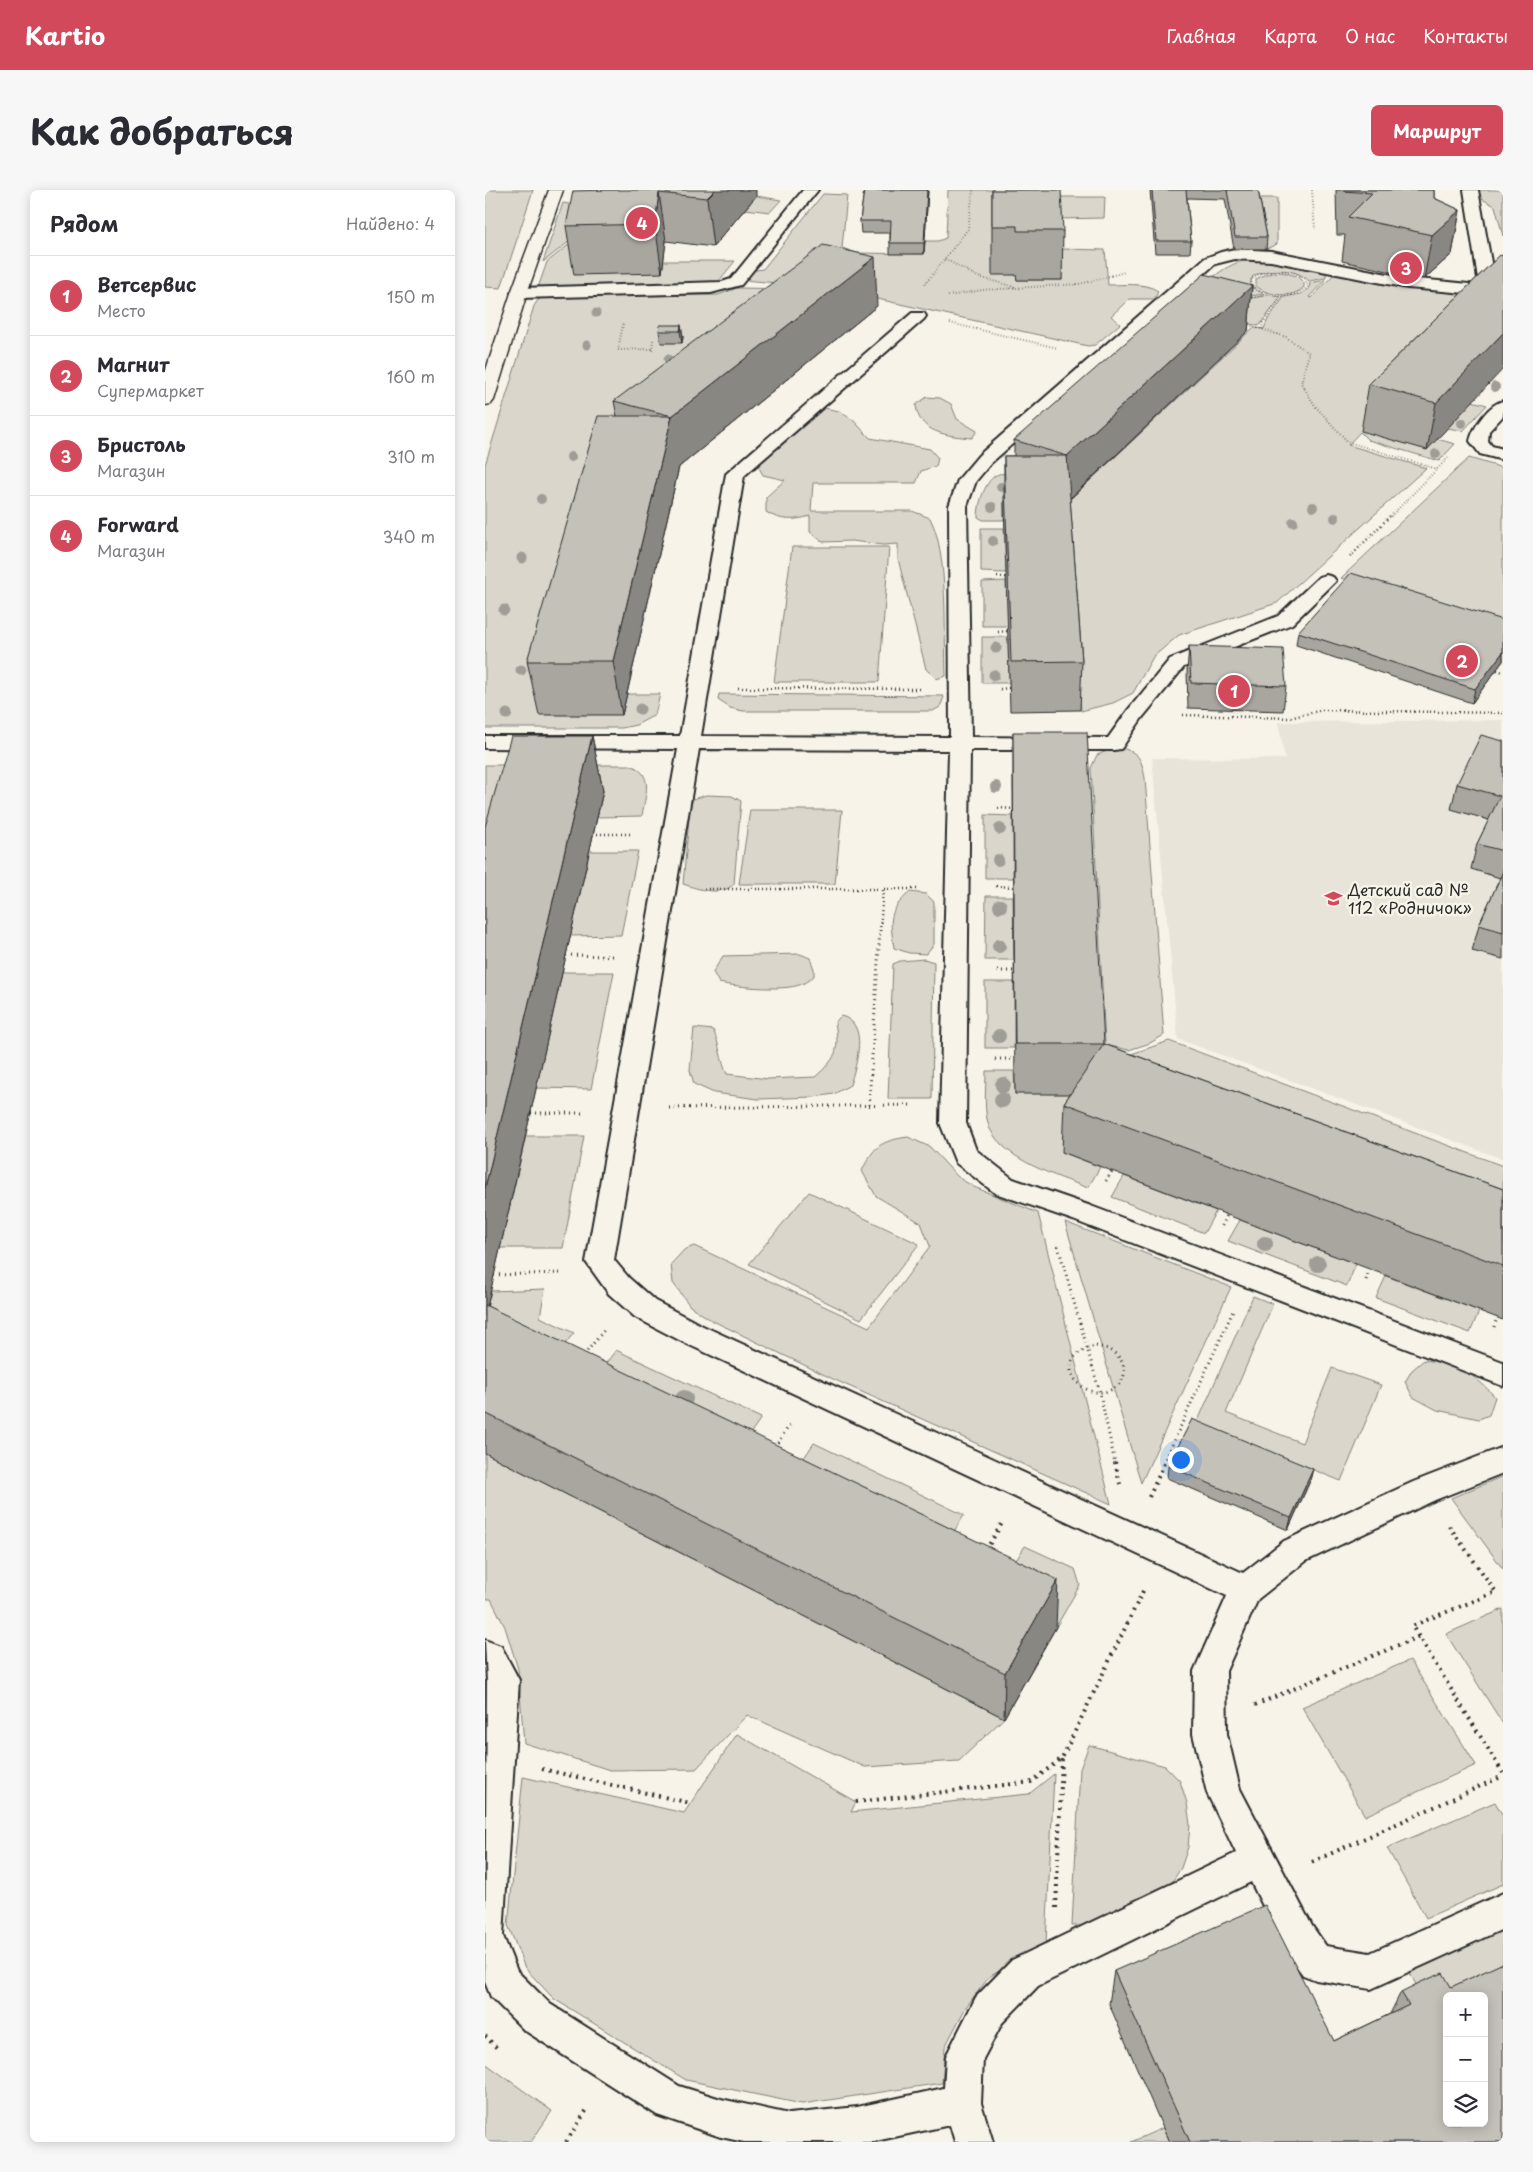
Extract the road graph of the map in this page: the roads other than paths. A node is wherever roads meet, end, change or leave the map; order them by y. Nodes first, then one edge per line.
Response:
1 (556, 190) edge
2 (811, 190) edge
3 (1471, 190) edge
4 (1495, 291) edge
5 (519, 293) junction
6 (918, 316) road end
7 (485, 400) edge
8 (1503, 406) edge
9 (1503, 455) edge
10 (1326, 581) road end
11 (485, 742) edge
12 (691, 743) junction
13 (959, 743) junction
14 (1503, 1374) edge
15 (1503, 1460) edge
16 (1246, 1589) junction
17 (485, 1655) edge
18 (1264, 1871) junction
19 (1503, 1911) edge
20 (962, 2103) junction
21 (974, 2142) edge

1 - 5 street
2 - 5 lane
3 - 4 lane
4 - 13 lane
5 - 7 street
6 - 12 lane
8 - 9 lane
10 - 13 lane
11 - 12 lane
12 - 13 lane
12 - 16 lane
13 - 14 lane
15 - 16 lane
16 - 18 lane
17 - 20 lane
18 - 19 lane
18 - 20 lane
20 - 21 lane

